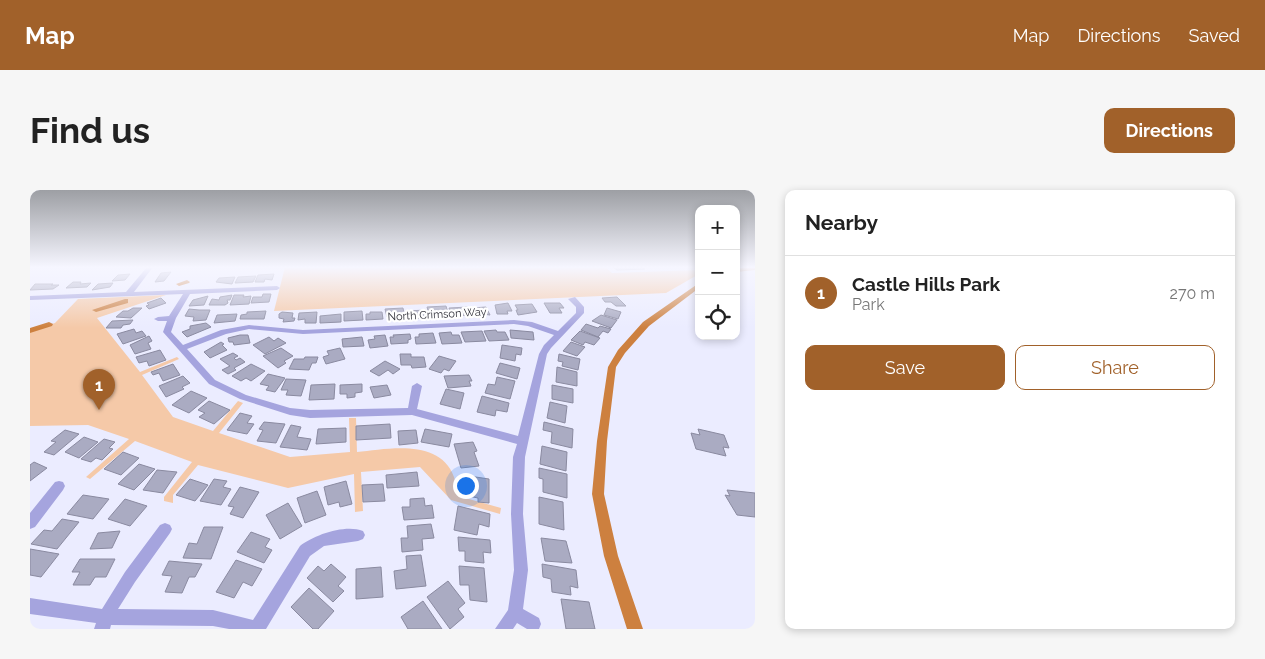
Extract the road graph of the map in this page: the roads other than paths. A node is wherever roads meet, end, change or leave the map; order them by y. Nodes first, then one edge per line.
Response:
1 (133, 287) edge
2 (277, 288) dead end
3 (188, 291) junction
4 (128, 294) junction
5 (30, 298) edge
6 (572, 298) dead end
7 (172, 318) junction
8 (158, 319) dead end
9 (314, 331) junction
10 (559, 334) junction
11 (313, 341) dead end
12 (181, 349) junction
13 (417, 386) dead end
14 (412, 411) junction
15 (521, 441) junction
16 (59, 486) dead end
17 (30, 523) edge
18 (165, 529) dead end
19 (358, 535) dead end
20 (30, 606) edge
21 (515, 613) junction
22 (104, 623) edge
23 (533, 624) dead end
24 (257, 629) edge
25 (503, 629) edge

1 - 4 street
2 - 3 street
3 - 4 street
3 - 7 street
4 - 5 street
6 - 10 street
7 - 8 street
7 - 12 street
9 - 10 street, North Crimson Way
9 - 11 street
9 - 12 street, North Crimson Way
10 - 15 street
12 - 14 street
13 - 14 street
14 - 15 street
15 - 21 street
16 - 17 street
18 - 22 street
19 - 24 street
20 - 22 street
21 - 23 street
21 - 25 street
22 - 24 street

